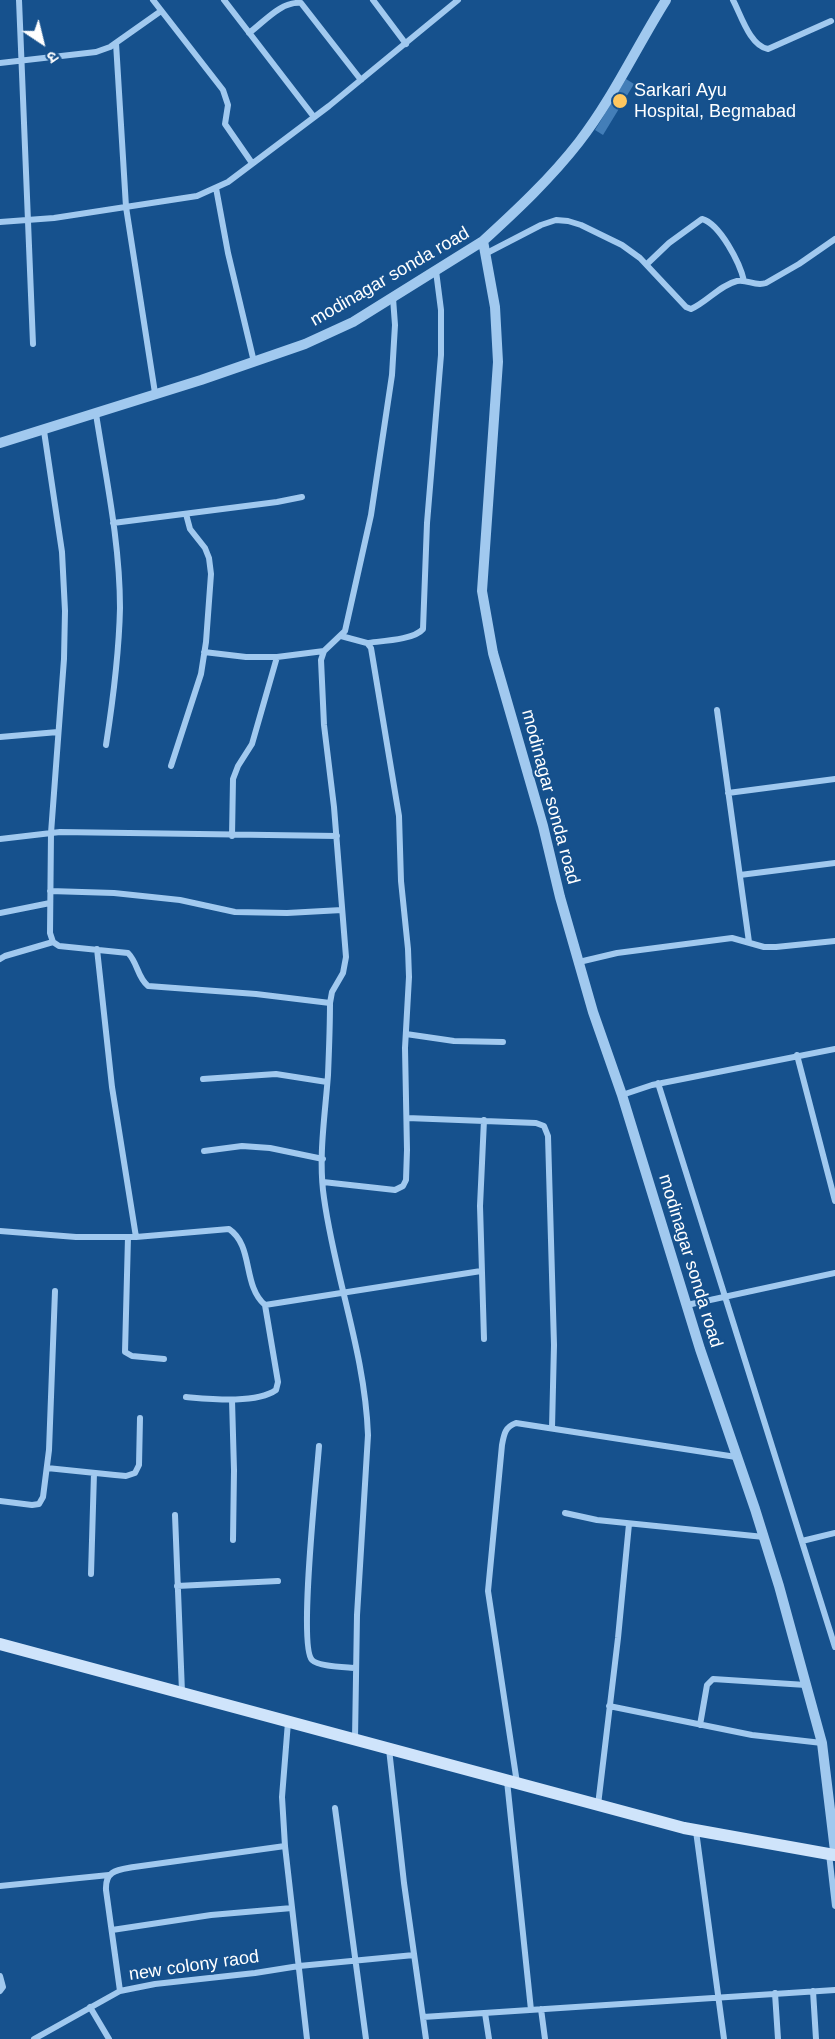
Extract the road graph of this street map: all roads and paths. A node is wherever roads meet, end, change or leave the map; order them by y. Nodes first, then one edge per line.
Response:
1 (19, 0) edge
2 (153, 0) edge
3 (224, 0) edge
4 (373, 0) edge
5 (458, 0) edge
6 (666, 0) edge
7 (733, 0) edge
8 (161, 11) junction
9 (831, 21) dead end
10 (249, 33) junction
11 (116, 43) junction
12 (405, 44) junction
13 (20, 61) junction
14 (0, 63) edge
15 (361, 80) junction
16 (314, 117) junction
17 (252, 163) junction
18 (216, 188) junction
19 (126, 207) junction
20 (29, 220) junction
21 (0, 222) edge
22 (835, 239) edge
23 (483, 241) junction
24 (485, 254) junction
25 (647, 264) junction
26 (436, 271) junction
27 (744, 281) junction
28 (393, 298) junction
29 (33, 344) dead end
30 (254, 362) junction
31 (156, 393) junction
32 (96, 414) junction
33 (44, 430) junction
34 (0, 443) edge
35 (303, 497) dead end
36 (186, 514) junction
37 (113, 523) junction
38 (341, 636) junction
39 (367, 643) junction
40 (324, 651) junction
41 (204, 652) junction
42 (277, 657) junction
43 (717, 710) dead end
44 (58, 732) junction
45 (0, 737) edge
46 (106, 745) dead end
47 (171, 766) dead end
48 (835, 779) edge
49 (728, 793) junction
50 (51, 834) junction
51 (232, 836) junction
52 (337, 836) junction
53 (0, 839) edge
54 (835, 863) edge
55 (740, 875) junction
56 (50, 891) junction
57 (50, 903) junction
58 (342, 910) junction
59 (0, 913) edge
60 (835, 941) edge
61 (53, 942) junction
62 (749, 942) junction
63 (97, 949) junction
64 (0, 959) edge
65 (579, 962) junction
66 (330, 1003) junction
67 (406, 1034) junction
68 (503, 1042) dead end
69 (835, 1049) edge
70 (798, 1055) junction
71 (203, 1079) dead end
72 (327, 1082) junction
73 (655, 1084) junction
74 (625, 1093) junction
75 (407, 1118) junction
76 (484, 1120) junction
77 (204, 1151) dead end
78 (322, 1158) junction
79 (323, 1182) junction
80 (835, 1201) edge
81 (0, 1231) edge
82 (128, 1237) junction
83 (136, 1237) junction
84 (481, 1271) junction
85 (835, 1273) edge
86 (56, 1292) dead end
87 (345, 1292) junction
88 (725, 1296) junction
89 (265, 1305) junction
90 (687, 1305) junction
91 (484, 1339) dead end
92 (164, 1359) dead end
93 (186, 1397) dead end
94 (232, 1400) junction
95 (140, 1418) dead end
96 (552, 1428) junction
97 (319, 1446) dead end
98 (736, 1457) junction
99 (47, 1468) junction
100 (94, 1473) junction
101 (0, 1501) edge
102 (565, 1513) dead end
103 (175, 1515) dead end
104 (628, 1524) junction
105 (835, 1533) edge
106 (764, 1537) junction
107 (233, 1540) dead end
108 (802, 1541) junction
109 (91, 1574) dead end
110 (278, 1581) dead end
111 (177, 1586) junction
112 (834, 1638) edge
113 (0, 1644) edge
114 (835, 1647) edge
115 (356, 1668) junction
116 (806, 1685) junction
117 (182, 1693) junction
118 (609, 1706) junction
119 (288, 1722) junction
120 (700, 1725) junction
121 (355, 1740) junction
122 (822, 1743) junction
123 (389, 1749) junction
124 (512, 1782) junction
125 (598, 1805) junction
126 (335, 1808) dead end
127 (696, 1830) junction
128 (285, 1846) junction
129 (833, 1853) edge
130 (109, 1875) junction
131 (0, 1886) edge
132 (835, 1906) edge
133 (292, 1908) junction
134 (112, 1930) junction
135 (414, 1955) junction
136 (356, 1960) junction
137 (299, 1966) junction
138 (0, 1976) edge
139 (0, 1990) edge
140 (835, 1990) edge
141 (120, 1991) junction
142 (813, 1991) junction
143 (776, 1993) junction
144 (720, 1997) junction
145 (90, 2007) junction
146 (541, 2009) junction
147 (531, 2010) junction
148 (485, 2013) junction
149 (423, 2017) junction
150 (38, 2038) edge
151 (109, 2039) edge
152 (307, 2039) edge
153 (366, 2039) edge
154 (426, 2039) edge
155 (489, 2039) edge
156 (545, 2039) edge
157 (724, 2039) edge
158 (778, 2039) edge
159 (816, 2039) edge

1 - 13 street
2 - 8 street
3 - 10 street
4 - 12 street
5 - 12 street
6 - 23 street
7 - 9 street
8 - 11 street
8 - 17 street
10 - 15 street
10 - 16 street
11 - 13 street
11 - 19 street
12 - 15 street
13 - 14 street
13 - 20 street
15 - 16 street
16 - 17 street
17 - 18 street
18 - 19 street
18 - 30 street
19 - 20 street
19 - 31 street
20 - 21 street
20 - 29 street
22 - 27 street
23 - 24 street, modinagar sonda road
23 - 26 street, modinagar sonda road
24 - 25 street
24 - 65 street, modinagar sonda road
25 - 27 street
25 - 27 street
26 - 28 street, modinagar sonda road
26 - 39 street
28 - 30 street, modinagar sonda road
28 - 38 street
30 - 31 street, modinagar sonda road
31 - 32 street, modinagar sonda road
32 - 33 street, modinagar sonda road
32 - 37 street
33 - 34 street, modinagar sonda road
33 - 44 street
35 - 36 street
36 - 37 street
36 - 41 street
37 - 46 street
38 - 39 street
38 - 40 street
39 - 67 street
40 - 42 street
40 - 52 street
41 - 42 street
41 - 47 street
42 - 51 street
43 - 49 street
44 - 45 street
44 - 50 street
48 - 49 street
49 - 55 street
50 - 51 street
50 - 53 street
50 - 56 street
51 - 52 street
52 - 58 street
54 - 55 street
55 - 62 street
56 - 57 street
56 - 58 street
57 - 59 street
57 - 61 street
58 - 66 street
60 - 62 street
61 - 63 street
61 - 64 street
62 - 65 street
63 - 66 street
63 - 83 street
65 - 74 street, modinagar sonda road
66 - 72 street
67 - 68 street
67 - 75 street
69 - 70 street
70 - 73 street
70 - 80 street
71 - 72 street
72 - 78 street
73 - 74 street
73 - 88 street
74 - 90 street, modinagar sonda road
75 - 76 street
75 - 79 street
76 - 84 street
76 - 96 street
77 - 78 street
78 - 79 street
79 - 87 street
81 - 82 street
82 - 83 street
82 - 92 street
83 - 89 street
84 - 87 street
84 - 91 street
85 - 88 street
86 - 99 street
87 - 89 street
87 - 115 street
88 - 90 street
88 - 108 street
89 - 94 street
90 - 98 street, modinagar sonda road
93 - 94 street
94 - 107 street
95 - 100 street
96 - 98 street
96 - 124 street
97 - 115 street
98 - 106 street, modinagar sonda road
99 - 100 street
99 - 101 street
100 - 109 street
102 - 104 street
103 - 111 street
104 - 106 street
104 - 118 street
105 - 108 street
106 - 116 street, modinagar sonda road
108 - 112 street
110 - 111 street
111 - 117 street
112 - 114 street
113 - 117 main road
115 - 121 street
116 - 120 street
116 - 122 street, modinagar sonda road
117 - 119 main road
118 - 120 street
118 - 125 street
119 - 121 main road
119 - 128 street
120 - 122 street
121 - 123 main road
122 - 129 street, modinagar sonda road
123 - 124 main road
123 - 135 street
124 - 125 main road
124 - 147 street
125 - 127 main road
126 - 136 street
127 - 129 main road
127 - 144 street
128 - 130 street
128 - 133 street
129 - 132 street
130 - 131 street
130 - 134 street
133 - 134 street
133 - 137 street
134 - 141 street
135 - 136 street, new colony raod
135 - 149 street
136 - 137 street, new colony raod
136 - 153 street
137 - 141 street, new colony raod
137 - 152 street
138 - 139 street
140 - 142 street
141 - 145 street, new colony raod
142 - 143 street
142 - 159 street
143 - 144 street
143 - 158 street
144 - 146 street
144 - 157 street
145 - 150 street, new colony raod
145 - 151 street
146 - 147 street
146 - 156 street
147 - 148 street
148 - 149 street
148 - 155 street
149 - 154 street

